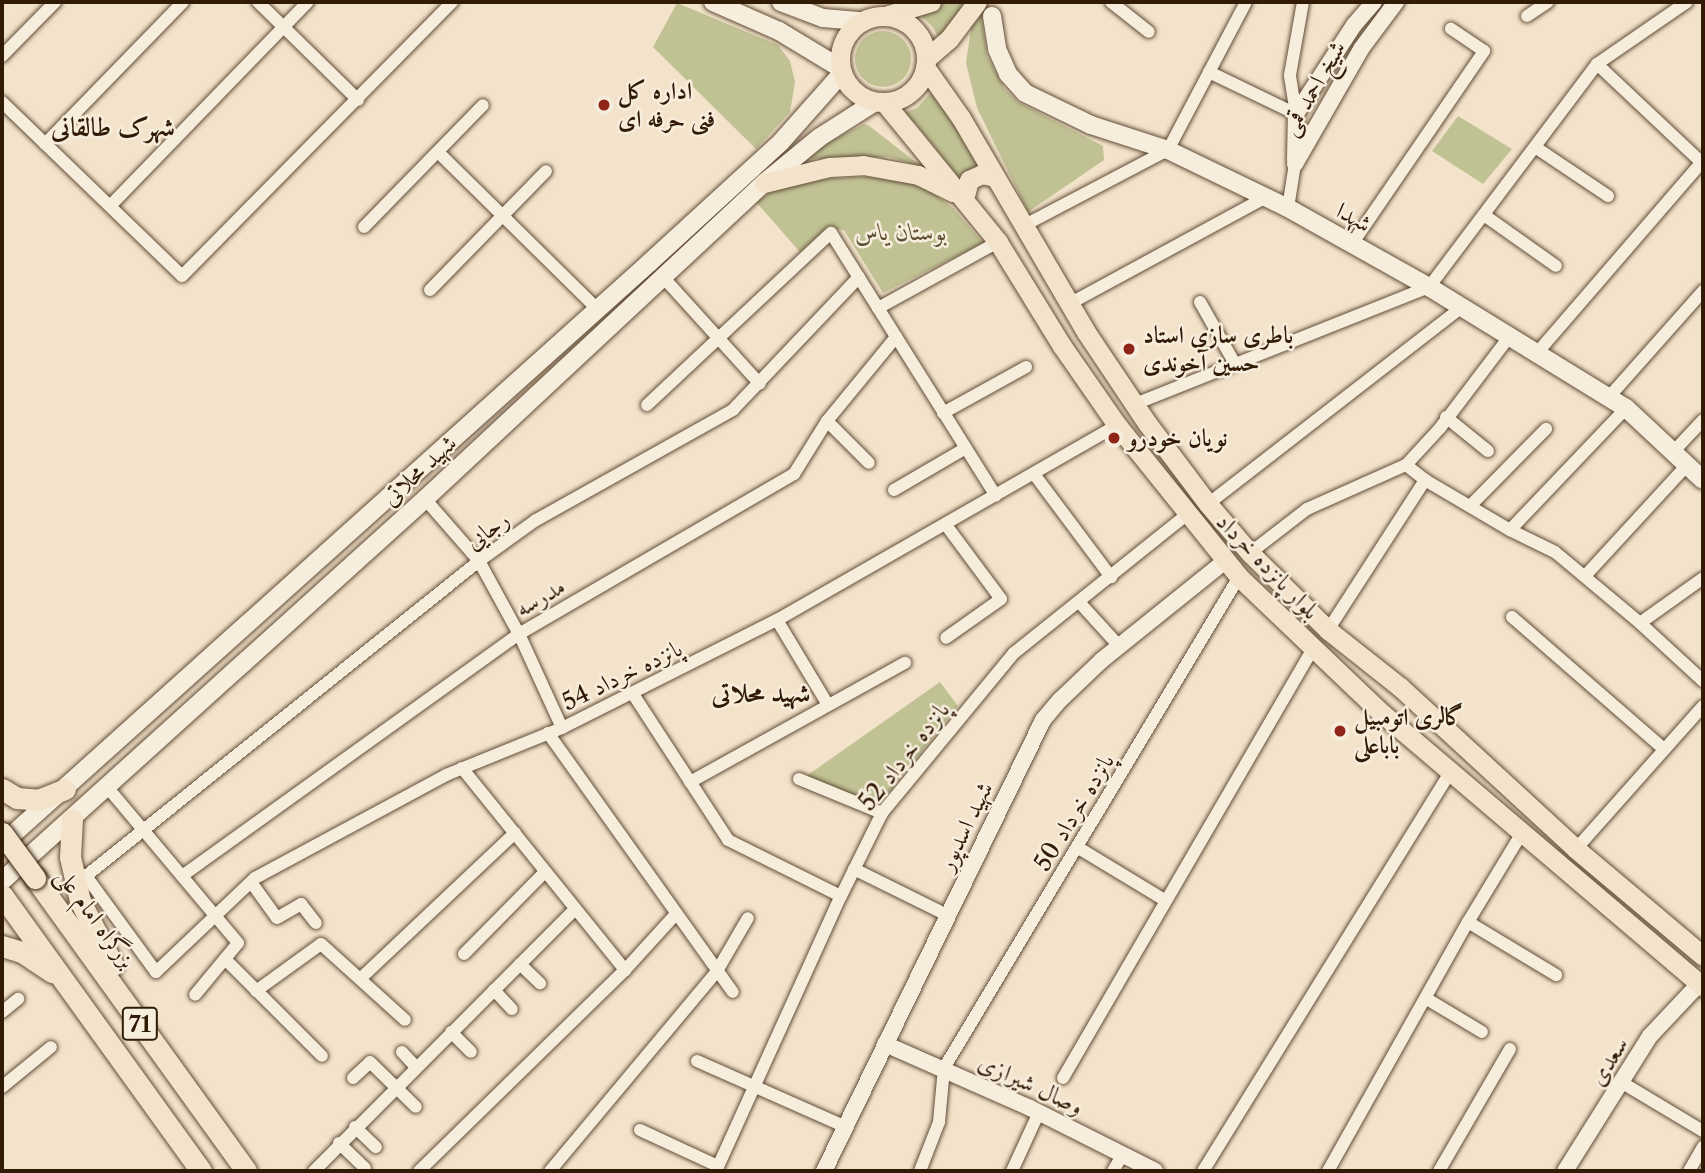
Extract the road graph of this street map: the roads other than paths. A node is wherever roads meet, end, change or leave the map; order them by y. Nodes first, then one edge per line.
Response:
1 (55, 2) edge
2 (183, 2) edge
3 (258, 2) edge
4 (308, 2) edge
5 (452, 2) edge
6 (713, 2) edge
7 (781, 2) edge
8 (931, 2) edge
9 (1111, 2) edge
10 (1246, 2) edge
11 (1303, 2) edge
12 (1374, 2) edge
13 (1396, 2) edge
14 (1548, 2) edge
15 (1687, 2) edge
16 (975, 4) edge
17 (994, 9) edge
18 (809, 14) junction
19 (888, 15) junction
20 (1527, 16) dead end
21 (861, 21) junction
22 (284, 27) junction
23 (1451, 29) dead end
24 (1149, 32) dead end
25 (797, 41) junction
26 (2, 56) edge
27 (926, 63) junction
28 (1597, 64) junction
29 (841, 70) junction
30 (1209, 72) junction
31 (358, 100) junction
32 (2, 102) edge
33 (879, 102) junction
34 (483, 105) dead end
35 (1296, 114) junction
36 (800, 119) junction
37 (820, 137) junction
38 (45, 144) junction
39 (1535, 147) junction
40 (1168, 150) junction
41 (438, 152) junction
42 (1702, 163) edge
43 (1295, 164) junction
44 (546, 172) dead end
45 (995, 177) junction
46 (764, 183) junction
47 (1608, 196) dead end
48 (962, 197) junction
49 (1266, 197) junction
50 (110, 206) junction
51 (1288, 208) junction
52 (1484, 215) junction
53 (503, 216) junction
54 (1024, 226) junction
55 (364, 227) dead end
56 (998, 242) junction
57 (1352, 244) junction
58 (1556, 266) dead end
59 (663, 277) junction
60 (859, 277) junction
61 (1429, 287) junction
62 (430, 290) dead end
63 (1703, 291) edge
64 (1200, 302) dead end
65 (1069, 304) junction
66 (878, 308) junction
67 (1461, 308) junction
68 (597, 309) junction
69 (896, 337) junction
70 (1509, 337) junction
71 (718, 338) junction
72 (1537, 353) junction
73 (1234, 362) junction
74 (1026, 367) dead end
75 (760, 384) junction
76 (1609, 397) junction
77 (1135, 404) junction
78 (647, 405) dead end
79 (1626, 408) junction
80 (943, 412) junction
81 (1446, 417) junction
82 (1703, 420) edge
83 (827, 421) junction
84 (1117, 425) junction
85 (1546, 429) dead end
86 (966, 448) junction
87 (1488, 451) dead end
88 (1674, 451) junction
89 (869, 463) dead end
90 (1406, 464) junction
91 (1687, 465) junction
92 (1034, 474) junction
93 (1425, 480) junction
94 (1703, 480) edge
95 (894, 490) dead end
96 (996, 496) junction
97 (425, 499) junction
98 (1208, 504) junction
99 (1471, 505) junction
100 (1186, 515) junction
101 (946, 525) junction
102 (1510, 530) junction
103 (1250, 553) junction
104 (479, 561) junction
105 (1225, 561) junction
106 (1585, 576) junction
107 (1111, 577) junction
108 (1239, 578) junction
109 (1703, 578) edge
110 (1079, 602) junction
111 (1512, 617) dead end
112 (777, 620) junction
113 (1640, 622) junction
114 (1328, 630) junction
115 (519, 634) junction
116 (946, 638) dead end
117 (1119, 646) junction
118 (1313, 648) junction
119 (905, 663) dead end
120 (1703, 681) edge
121 (633, 694) junction
122 (828, 705) junction
123 (1703, 706) edge
124 (562, 728) junction
125 (548, 733) junction
126 (1664, 749) junction
127 (462, 768) junction
128 (1450, 772) junction
129 (799, 779) dead end
130 (690, 782) junction
131 (108, 788) junction
132 (2, 789) edge
133 (65, 789) junction
134 (882, 813) junction
135 (72, 820) junction
136 (143, 830) junction
137 (2, 833) edge
138 (514, 833) junction
139 (1522, 833) junction
140 (2, 844) edge
141 (1077, 847) junction
142 (1576, 849) junction
143 (854, 869) junction
144 (545, 872) junction
145 (182, 876) junction
146 (251, 883) junction
147 (2, 891) edge
148 (841, 895) junction
149 (1166, 901) junction
150 (575, 909) junction
151 (676, 914) junction
152 (947, 915) junction
153 (216, 918) junction
154 (748, 918) dead end
155 (1468, 922) junction
156 (316, 923) dead end
157 (2, 946) edge
158 (464, 954) dead end
159 (1703, 956) edge
160 (225, 959) junction
161 (520, 964) junction
162 (625, 970) junction
163 (717, 971) junction
164 (156, 972) joint
165 (1556, 975) dead end
166 (360, 979) junction
167 (540, 983) dead end
168 (68, 984) junction
169 (1701, 985) edge
170 (494, 990) junction
171 (256, 991) junction
172 (733, 992) dead end
173 (195, 995) dead end
174 (18, 999) dead end
175 (1427, 999) junction
176 (512, 1009) dead end
177 (2, 1012) edge
178 (405, 1020) dead end
179 (451, 1032) junction
180 (1482, 1032) dead end
181 (886, 1044) junction
182 (51, 1047) dead end
183 (1510, 1049) dead end
184 (402, 1052) dead end
185 (471, 1052) dead end
186 (322, 1056) dead end
187 (697, 1061) dead end
188 (416, 1067) junction
189 (944, 1068) junction
190 (353, 1078) dead end
191 (1063, 1079) dead end
192 (1622, 1082) junction
193 (2, 1087) edge
194 (396, 1087) junction
195 (755, 1087) junction
196 (416, 1107) dead end
197 (203, 1112) junction
198 (1039, 1112) junction
199 (846, 1127) junction
200 (355, 1128) junction
201 (640, 1130) dead end
202 (1703, 1131) edge
203 (339, 1143) junction
204 (376, 1147) dead end
205 (1703, 1147) edge
206 (1123, 1154) junction
207 (365, 1168) dead end
208 (717, 1169) edge
209 (313, 1170) edge
210 (201, 1171) edge
211 (246, 1171) edge
212 (419, 1171) edge
213 (550, 1171) edge
214 (824, 1171) edge
215 (920, 1171) edge
216 (1012, 1171) edge
217 (1113, 1171) edge
218 (1155, 1171) edge
219 (1203, 1171) edge
220 (1328, 1171) edge
221 (1438, 1171) edge
222 (1565, 1171) edge
223 (1689, 1171) edge

1 - 26 street
2 - 38 street
3 - 22 street
4 - 22 street
5 - 31 street
6 - 25 main road
7 - 18 main road
8 - 19 main road
9 - 24 street
10 - 30 street
11 - 35 street
12 - 35 street, شیخ احمد قمی
13 - 43 street, شیخ احمد قمی
14 - 20 street
15 - 28 street
16 - 17 main road, شهدا
16 - 27 main road
17 - 40 main road, شهدا
18 - 21 main road
18 - 25 main road
19 - 21 main road
19 - 27 main road
21 - 29 main road
22 - 31 street
22 - 50 street
23 - 57 street
25 - 29 main road
27 - 33 main road
27 - 45 main road, بلوار پانزده خرداد
28 - 39 street
28 - 42 street
29 - 33 main road
29 - 36 main road, شهید محلاتی
30 - 35 street
30 - 40 street
31 - 50 street
32 - 38 street
33 - 37 main road, شهید محلاتی
33 - 48 main road, بلوار پانزده خرداد
34 - 41 street
35 - 43 street, شیخ احمد قمی
36 - 37 main road
36 - 68 main road, شهید محلاتی
37 - 46 main road, شهید محلاتی
38 - 50 street
39 - 47 street
39 - 52 street
40 - 49 main road, شهدا
40 - 54 street
41 - 53 street
41 - 55 street
42 - 72 street
43 - 51 street, شیخ احمد قمی
44 - 53 street
45 - 48 main road
45 - 54 main road, بلوار پانزده خرداد
46 - 48 main road
46 - 59 main road, شهید محلاتی
48 - 56 main road, بلوار پانزده خرداد
49 - 51 main road, شهدا
49 - 65 street
51 - 57 main road, شهدا
52 - 58 street
52 - 61 street
53 - 62 street
53 - 68 street
54 - 65 main road, بلوار پانزده خرداد
56 - 66 street
56 - 84 main road, بلوار پانزده خرداد
57 - 61 main road, شهدا
59 - 71 street
59 - 97 main road, شهید محلاتی
60 - 66 street
60 - 71 street
60 - 75 street, رجایی
61 - 67 main road, شهدا
61 - 73 street
63 - 76 street
64 - 73 street
65 - 77 main road, بلوار پانزده خرداد
66 - 69 street
67 - 70 main road, شهدا
67 - 98 street
68 - 133 main road, شهید محلاتی
69 - 80 street
69 - 83 street, مدرسه
70 - 72 main road, شهدا
70 - 81 street
71 - 75 street
71 - 78 street
72 - 76 main road, شهدا
73 - 77 street
74 - 80 street
75 - 104 street, رجایی
76 - 79 main road, شهدا
77 - 98 main road, بلوار پانزده خرداد
79 - 88 main road, شهدا
79 - 102 street
80 - 86 street
81 - 87 street
81 - 90 street
82 - 88 street
83 - 89 street
83 - 115 street, مدرسه
84 - 92 street, پانزده خرداد 54
84 - 100 main road, بلوار پانزده خرداد
85 - 99 street
86 - 95 street
86 - 96 street
88 - 91 main road, شهدا
90 - 93 street
90 - 103 street
91 - 94 main road, شهدا
91 - 106 street
92 - 96 street, پانزده خرداد 54
92 - 107 street
93 - 99 street
93 - 114 street
96 - 101 street, پانزده خرداد 54
97 - 104 street
97 - 131 main road, شهید محلاتی
98 - 103 main road, بلوار پانزده خرداد
99 - 102 street
100 - 105 main road, بلوار پانزده خرداد
100 - 107 street, پانزده خرداد 52
101 - 112 street, پانزده خرداد 54
101 - 116 street
102 - 106 street
103 - 114 main road, بلوار پانزده خرداد
104 - 115 street
104 - 136 street, رجایی
105 - 108 main road, بلوار پانزده خرداد
105 - 117 street, شهید اسدپور
106 - 113 street
107 - 110 street, پانزده خرداد 52
108 - 118 main road, بلوار پانزده خرداد
108 - 141 street, پانزده خرداد 50
109 - 113 street
110 - 117 street
110 - 134 street, پانزده خرداد 52
111 - 126 street
112 - 121 street, پانزده خرداد 54
112 - 122 street
113 - 120 street
114 - 142 main road, بلوار پانزده خرداد
115 - 124 street
115 - 145 street, مدرسه
117 - 152 street, شهید اسدپور
118 - 128 main road, بلوار پانزده خرداد
118 - 149 street
119 - 122 street
121 - 124 street, پانزده خرداد 54
121 - 130 street
122 - 130 street
123 - 126 street
124 - 125 street, پانزده خرداد 54
125 - 127 street, پانزده خرداد 54
125 - 151 street
126 - 142 street
127 - 138 street
127 - 146 street, پانزده خرداد 54
128 - 139 main road, بلوار پانزده خرداد
128 - 219 street
129 - 134 street
130 - 148 street
131 - 135 main road, شهید محلاتی
131 - 136 street
132 - 133 highway
133 - 140 main road, شهید محلاتی
134 - 143 street, پانزده خرداد 52
135 - 147 main road, شهید محلاتی
135 - 197 highway
136 - 145 street
136 - 164 street, رجایی
137 - 197 highway, بزرگراه امام علی / 71, bridge
138 - 144 street
138 - 166 street
139 - 155 street
139 - 169 main road, بلوار پانزده خرداد
141 - 149 street
141 - 189 street, پانزده خرداد 50
142 - 159 main road, بلوار پانزده خرداد
143 - 148 street, پانزده خرداد 52
143 - 152 street
144 - 150 street
144 - 158 street
145 - 153 street
146 - 153 street, پانزده خرداد 54
146 - 156 street
147 - 168 highway, 71
148 - 195 street, پانزده خرداد 52
149 - 191 street
150 - 161 street
150 - 162 street
151 - 162 street
151 - 163 street
152 - 181 street, شهید اسدپور
153 - 160 street
153 - 164 street, پانزده خرداد 54
154 - 163 street
155 - 165 street
155 - 175 street
157 - 168 highway
160 - 171 street
160 - 173 street
161 - 167 street
161 - 170 street
162 - 212 street
163 - 172 street
163 - 213 street
166 - 171 street
166 - 178 street
168 - 210 highway, 71
169 - 192 street, سعدی
170 - 176 street
170 - 179 street
171 - 186 street
174 - 177 street
175 - 180 street
175 - 220 street
179 - 185 street
179 - 188 street
181 - 189 street, وصال شیرازی
181 - 199 street, شهید اسدپور
182 - 193 street
183 - 221 street
184 - 188 street
187 - 195 street
188 - 194 street
189 - 198 street, وصال شیرازی
189 - 215 street
190 - 194 street
192 - 202 street
192 - 222 street, سعدی
194 - 196 street
194 - 200 street
195 - 199 street
195 - 208 street, پانزده خرداد 52
197 - 211 highway, بزرگراه امام علی / 71
198 - 206 street, وصال شیرازی
198 - 216 street
199 - 214 street, شهید اسدپور
200 - 203 street
200 - 204 street
201 - 208 street
203 - 207 street
203 - 209 street
205 - 223 street
206 - 217 street
206 - 218 street, وصال شیرازی

